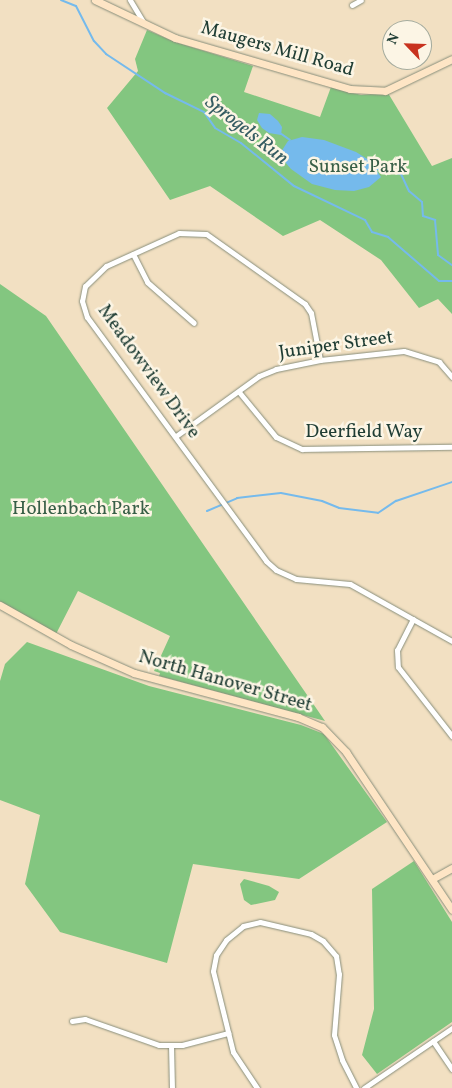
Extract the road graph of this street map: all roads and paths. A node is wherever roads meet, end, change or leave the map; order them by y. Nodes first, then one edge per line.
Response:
1 (95, 0) edge
2 (130, 0) edge
3 (360, 0) edge
4 (352, 5) dead end
5 (145, 24) junction
6 (452, 59) edge
7 (132, 254) junction
8 (194, 324) dead end
9 (320, 360) junction
10 (452, 377) edge
11 (239, 392) junction
12 (176, 436) junction
13 (452, 447) edge
14 (0, 605) edge
15 (413, 619) junction
16 (452, 641) edge
17 (452, 736) edge
18 (452, 868) edge
19 (432, 879) junction
20 (452, 910) edge
21 (72, 1020) dead end
22 (452, 1028) edge
23 (228, 1033) junction
24 (433, 1041) junction
25 (171, 1045) junction
26 (452, 1069) edge
27 (172, 1088) edge
28 (257, 1088) edge
29 (356, 1088) edge
30 (364, 1088) edge

1 - 5 street, Maugers Mill Road
2 - 5 street
3 - 4 street
5 - 6 street, Maugers Mill Road
7 - 8 street
7 - 9 street, Meadowview Drive
7 - 12 street, Meadowview Drive
9 - 10 street, Juniper Street
9 - 11 street, Juniper Street
11 - 12 street, Juniper Street
11 - 13 street, Deerfield Way
12 - 15 street, Meadowview Drive
14 - 19 street, North Hanover Street
15 - 16 street, Meadowview Drive
15 - 17 street
18 - 19 street
19 - 20 street, North Hanover Street
21 - 25 street
22 - 24 street
23 - 25 street
23 - 28 street
23 - 29 street
24 - 26 street
24 - 30 street
25 - 27 street

